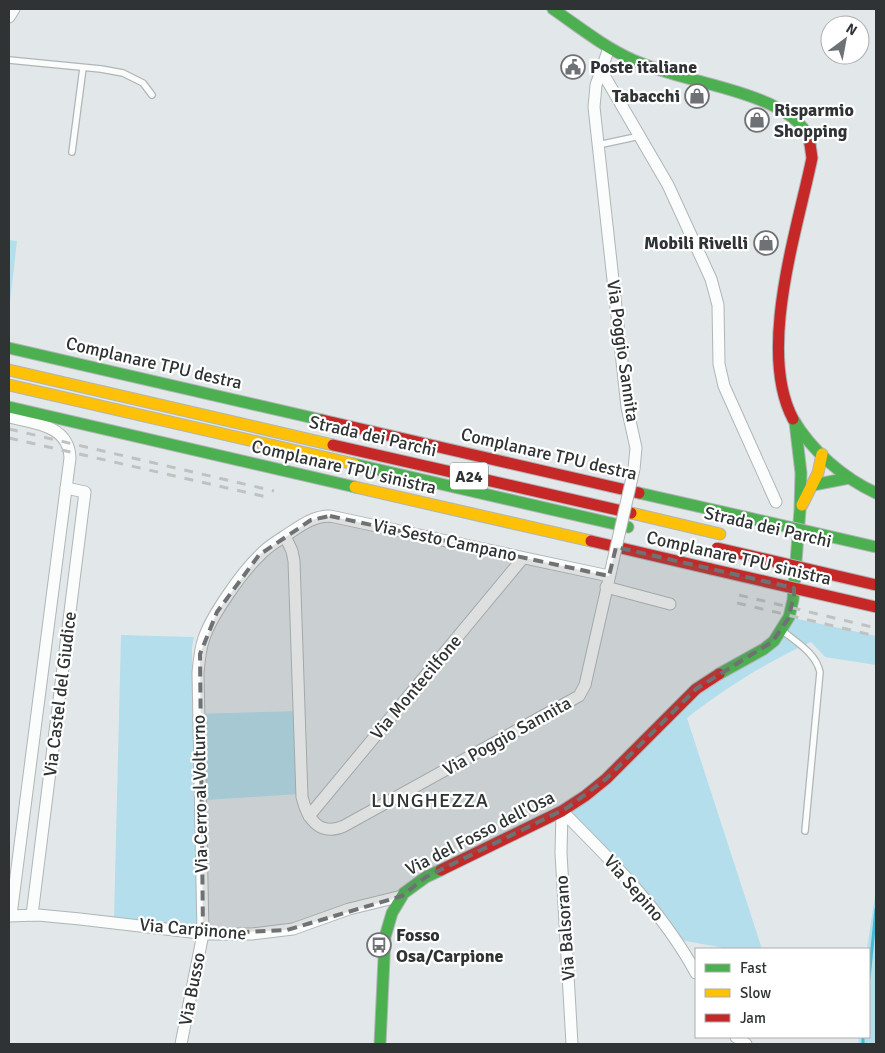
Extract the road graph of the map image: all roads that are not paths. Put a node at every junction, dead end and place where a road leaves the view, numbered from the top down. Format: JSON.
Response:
{"nodes":[{"id":1,"x":14,"y":9,"type":"edge"},
{"id":2,"x":555,"y":9,"type":"edge"},
{"id":3,"x":9,"y":17,"type":"edge"},
{"id":4,"x":609,"y":48,"type":"junction"},
{"id":5,"x":9,"y":60,"type":"edge"},
{"id":6,"x":83,"y":68,"type":"junction"},
{"id":7,"x":601,"y":70,"type":"junction"},
{"id":8,"x":152,"y":95,"type":"dead end"},
{"id":9,"x":640,"y":136,"type":"junction"},
{"id":10,"x":598,"y":145,"type":"junction"},
{"id":11,"x":72,"y":152,"type":"dead end"},
{"id":12,"x":9,"y":348,"type":"edge"},
{"id":13,"x":9,"y":370,"type":"edge"},
{"id":14,"x":9,"y":385,"type":"edge"},
{"id":15,"x":9,"y":407,"type":"edge"},
{"id":16,"x":9,"y":417,"type":"edge"},
{"id":17,"x":795,"y":422,"type":"junction"},
{"id":18,"x":822,"y":454,"type":"junction"},
{"id":19,"x":801,"y":473,"type":"junction"},
{"id":20,"x":849,"y":478,"type":"junction"},
{"id":21,"x":813,"y":485,"type":"junction"},
{"id":22,"x":66,"y":488,"type":"junction"},
{"id":23,"x":876,"y":493,"type":"edge"},
{"id":24,"x":776,"y":502,"type":"dead end"},
{"id":25,"x":800,"y":510,"type":"junction"},
{"id":26,"x":639,"y":530,"type":"dead end"},
{"id":27,"x":724,"y":535,"type":"dead end"},
{"id":28,"x":285,"y":536,"type":"junction"},
{"id":29,"x":712,"y":546,"type":"dead end"},
{"id":30,"x":876,"y":547,"type":"edge"},
{"id":31,"x":784,"y":549,"type":"dead end"},
{"id":32,"x":812,"y":556,"type":"dead end"},
{"id":33,"x":523,"y":558,"type":"junction"},
{"id":34,"x":608,"y":582,"type":"junction"},
{"id":35,"x":876,"y":584,"type":"edge"},
{"id":36,"x":670,"y":604,"type":"dead end"},
{"id":37,"x":876,"y":607,"type":"edge"},
{"id":38,"x":782,"y":630,"type":"junction"},
{"id":39,"x":562,"y":811,"type":"junction"},
{"id":40,"x":309,"y":816,"type":"junction"},
{"id":41,"x":805,"y":831,"type":"dead end"},
{"id":42,"x":402,"y":896,"type":"junction"},
{"id":43,"x":32,"y":915,"type":"junction"},
{"id":44,"x":10,"y":916,"type":"edge"},
{"id":45,"x":203,"y":934,"type":"junction"},
{"id":46,"x":695,"y":971,"type":"edge"},
{"id":47,"x":181,"y":1044,"type":"edge"},
{"id":48,"x":380,"y":1044,"type":"edge"},
{"id":49,"x":572,"y":1044,"type":"edge"}],
"edges":[{"from":1,"to":3,"type":"street"},
{"from":2,"to":4,"type":"main road"},
{"from":4,"to":7,"type":"street","name":"Via Poggio Sannita"},
{"from":4,"to":17,"type":"main road"},
{"from":5,"to":6,"type":"lane"},
{"from":6,"to":8,"type":"lane"},
{"from":6,"to":11,"type":"lane"},
{"from":7,"to":9,"type":"street"},
{"from":7,"to":10,"type":"street","name":"Via Poggio Sannita"},
{"from":9,"to":10,"type":"lane"},
{"from":9,"to":24,"type":"street"},
{"from":10,"to":34,"type":"street","name":"Via Poggio Sannita","bridge":true},
{"from":12,"to":30,"type":"main road","name":"Complanare TPU destra","bridge":true},
{"from":13,"to":27,"type":"main road","name":"Strada dei Parchi","number":"A24"},
{"from":14,"to":26,"type":"main road","name":"Strada dei Parchi","number":"A24"},
{"from":15,"to":37,"type":"main road","name":"Complanare TPU sinistra","bridge":true},
{"from":16,"to":22,"type":"street","name":"Via Castel del Giudice"},
{"from":17,"to":18,"type":"main road"},
{"from":17,"to":19,"type":"main road","name":"Via del Fosso dell'Osa"},
{"from":18,"to":19,"type":"main road"},
{"from":18,"to":20,"type":"main road"},
{"from":18,"to":21,"type":"main road"},
{"from":19,"to":25,"type":"main road","name":"Via del Fosso dell'Osa"},
{"from":20,"to":21,"type":"main road"},
{"from":20,"to":23,"type":"main road"},
{"from":21,"to":25,"type":"main road"},
{"from":22,"to":43,"type":"street","name":"Via Castel del Giudice"},
{"from":22,"to":44,"type":"street","name":"Via Castel del Giudice"},
{"from":25,"to":38,"type":"main road","name":"Via del Fosso dell'Osa"},
{"from":28,"to":33,"type":"street","name":"Via Sesto Campano"},
{"from":28,"to":40,"type":"street"},
{"from":28,"to":45,"type":"street","name":"Via Cerro al Volturno"},
{"from":29,"to":35,"type":"main road","name":"Strada dei Parchi","bridge":true},
{"from":31,"to":32,"type":"main road","name":"Strada dei Parchi"},
{"from":33,"to":34,"type":"street","name":"Via Sesto Campano"},
{"from":33,"to":40,"type":"street","name":"Via Montecilfone"},
{"from":34,"to":36,"type":"street","name":"Via Sesto Campano"},
{"from":34,"to":40,"type":"street","name":"Via Poggio Sannita"},
{"from":38,"to":39,"type":"main road","name":"Via del Fosso dell'Osa"},
{"from":38,"to":41,"type":"lane"},
{"from":39,"to":42,"type":"main road","name":"Via del Fosso dell'Osa"},
{"from":39,"to":46,"type":"street","name":"Via Sepino"},
{"from":39,"to":49,"type":"street","name":"Via Balsorano"},
{"from":42,"to":45,"type":"street","name":"Via Carpinone"},
{"from":42,"to":48,"type":"main road","name":"Via del Fosso dell'Osa"},
{"from":43,"to":44,"type":"street","name":"Via Carpinone"},
{"from":43,"to":45,"type":"street","name":"Via Carpinone"},
{"from":45,"to":47,"type":"street","name":"Via Busso"}]}
